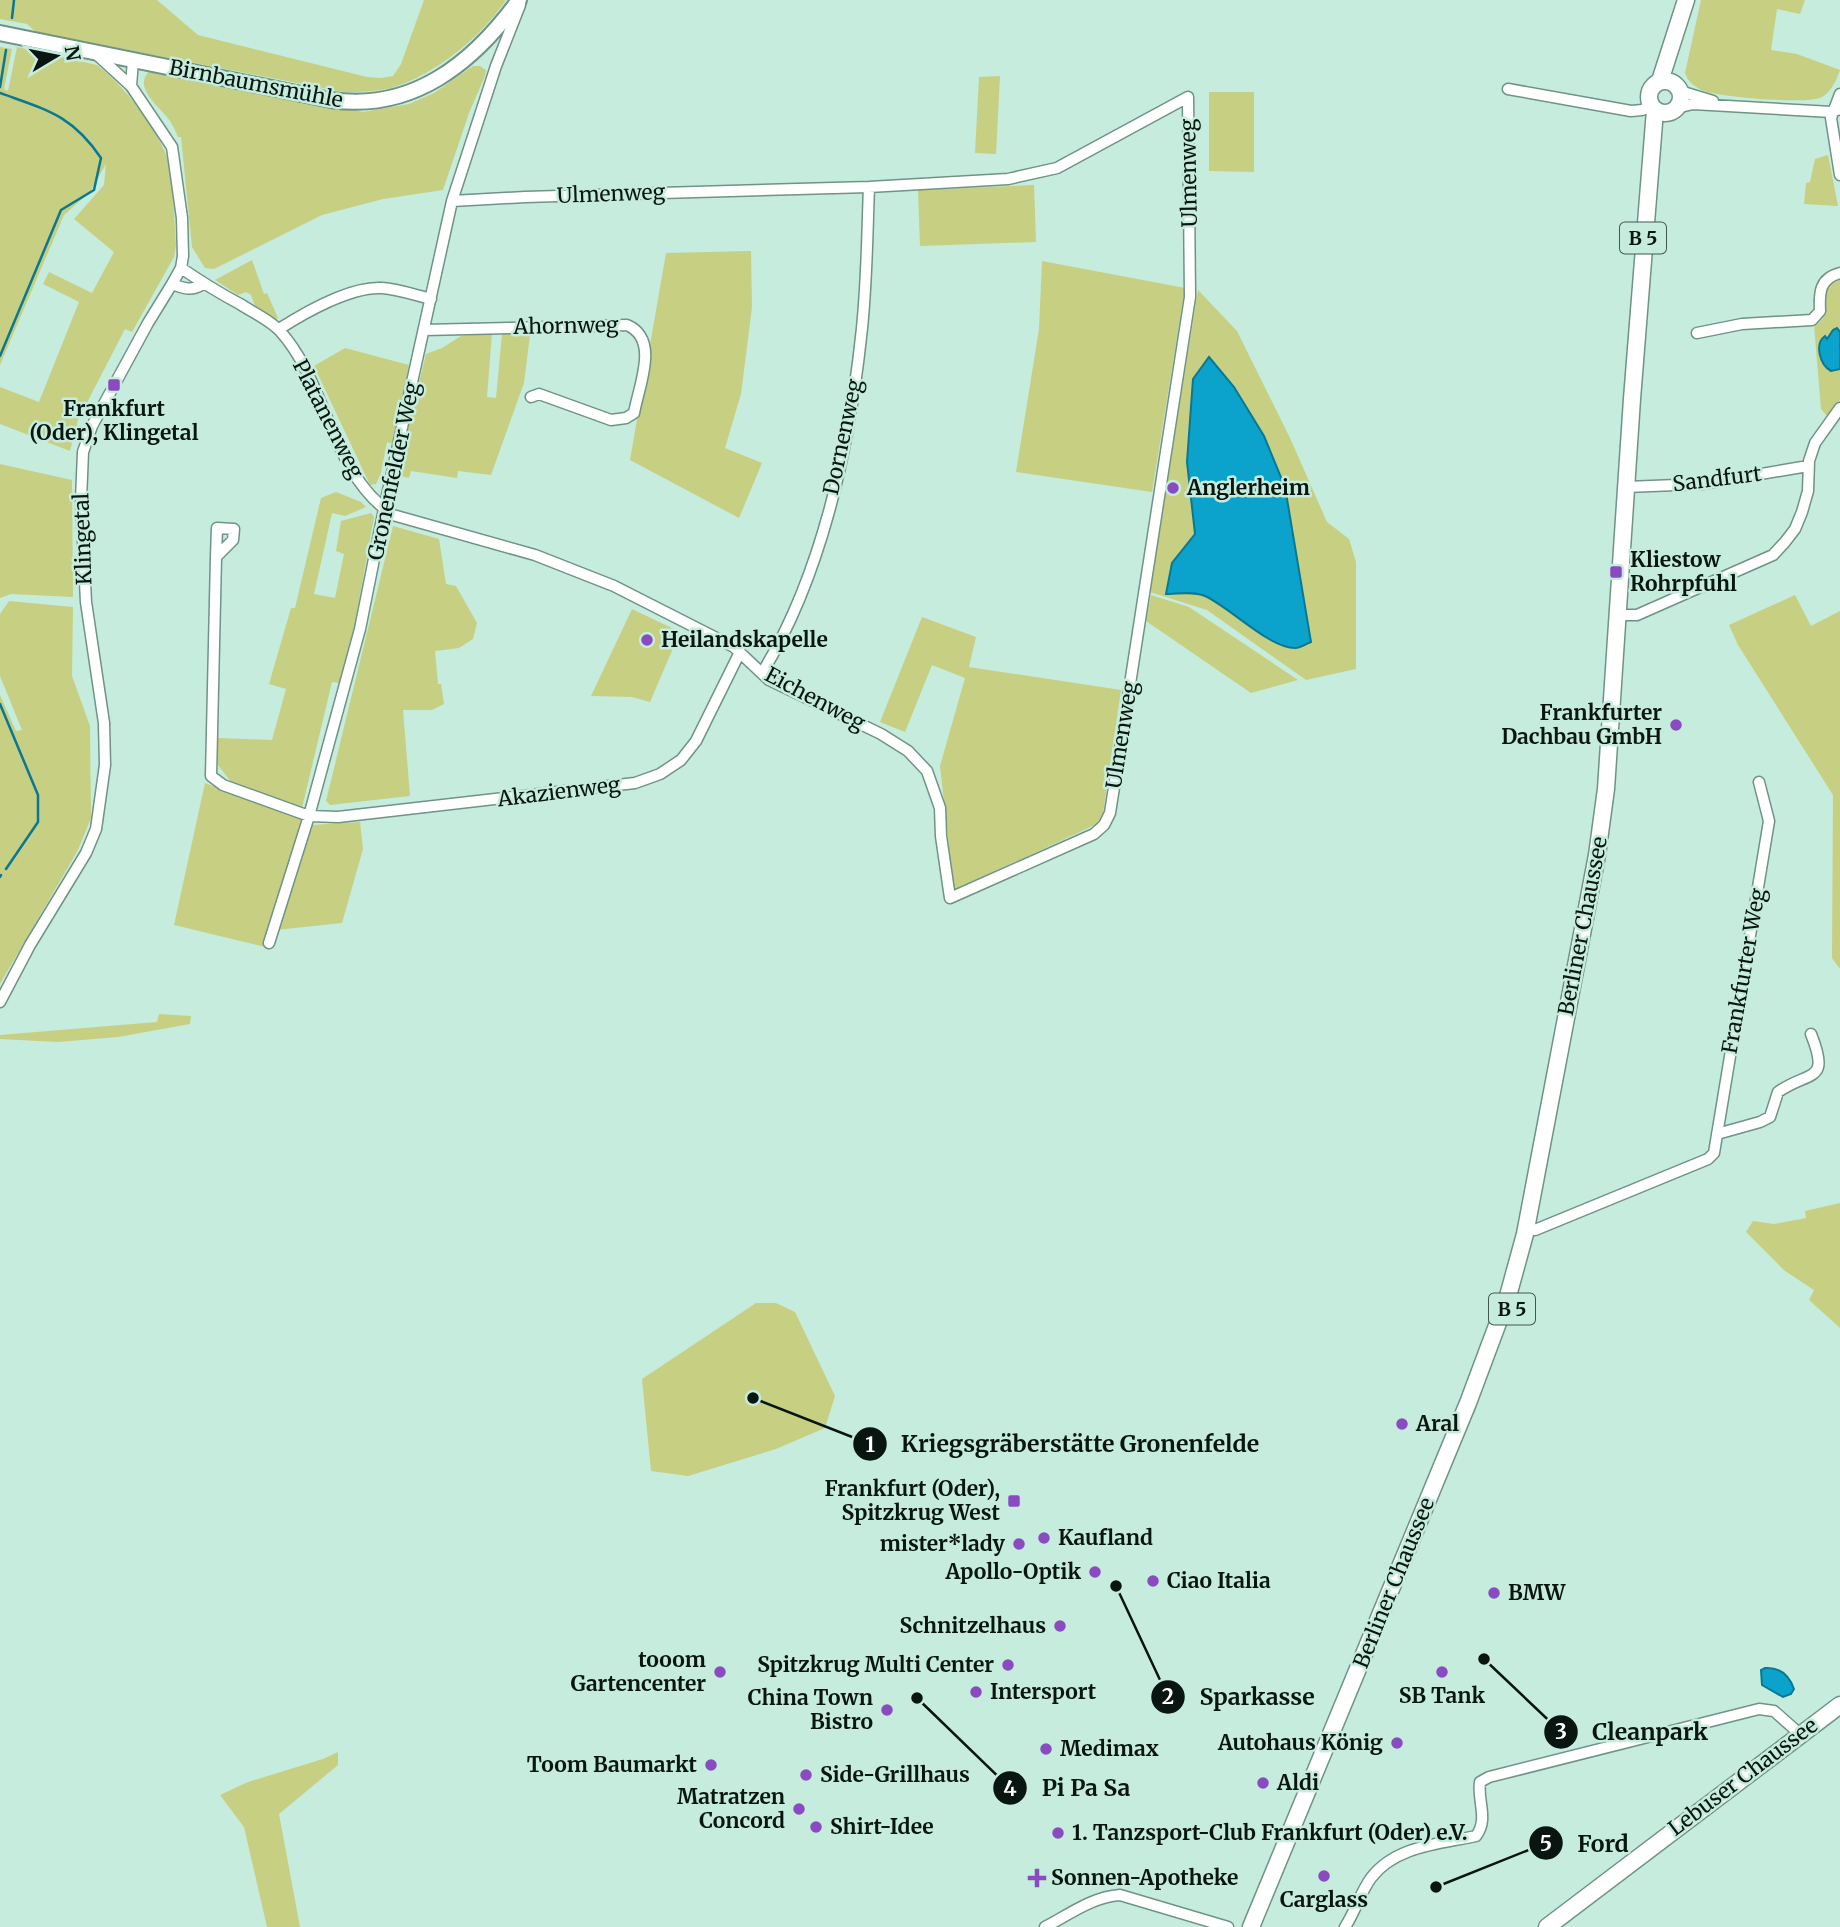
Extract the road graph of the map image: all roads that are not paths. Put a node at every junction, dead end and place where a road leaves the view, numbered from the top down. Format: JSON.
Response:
{"nodes":[{"id":1,"x":520,"y":0,"type":"edge"},
{"id":2,"x":1686,"y":0,"type":"edge"},
{"id":3,"x":0,"y":33,"type":"edge"},
{"id":4,"x":94,"y":52,"type":"junction"},
{"id":5,"x":133,"y":60,"type":"junction"},
{"id":6,"x":1671,"y":85,"type":"junction"},
{"id":7,"x":131,"y":86,"type":"junction"},
{"id":8,"x":1508,"y":89,"type":"dead end"},
{"id":9,"x":1840,"y":94,"type":"edge"},
{"id":10,"x":1724,"y":105,"type":"junction"},
{"id":11,"x":1663,"y":109,"type":"junction"},
{"id":12,"x":1836,"y":111,"type":"edge"},
{"id":13,"x":1840,"y":175,"type":"edge"},
{"id":14,"x":869,"y":187,"type":"junction"},
{"id":15,"x":452,"y":201,"type":"junction"},
{"id":16,"x":181,"y":268,"type":"junction"},
{"id":17,"x":1840,"y":273,"type":"edge"},
{"id":18,"x":172,"y":284,"type":"junction"},
{"id":19,"x":203,"y":284,"type":"junction"},
{"id":20,"x":431,"y":299,"type":"junction"},
{"id":21,"x":279,"y":329,"type":"junction"},
{"id":22,"x":424,"y":330,"type":"junction"},
{"id":23,"x":1697,"y":334,"type":"dead end"},
{"id":24,"x":531,"y":397,"type":"dead end"},
{"id":25,"x":1840,"y":408,"type":"edge"},
{"id":26,"x":1808,"y":466,"type":"junction"},
{"id":27,"x":1626,"y":487,"type":"junction"},
{"id":28,"x":384,"y":509,"type":"junction"},
{"id":29,"x":216,"y":557,"type":"dead end"},
{"id":30,"x":1618,"y":615,"type":"junction"},
{"id":31,"x":740,"y":652,"type":"junction"},
{"id":32,"x":762,"y":673,"type":"junction"},
{"id":33,"x":1759,"y":782,"type":"dead end"},
{"id":34,"x":309,"y":816,"type":"junction"},
{"id":35,"x":950,"y":898,"type":"joint"},
{"id":36,"x":269,"y":943,"type":"dead end"},
{"id":37,"x":0,"y":1002,"type":"edge"},
{"id":38,"x":1811,"y":1034,"type":"dead end"},
{"id":39,"x":1717,"y":1134,"type":"junction"},
{"id":40,"x":1529,"y":1231,"type":"junction"},
{"id":41,"x":1840,"y":1705,"type":"edge"},
{"id":42,"x":1800,"y":1734,"type":"junction"},
{"id":43,"x":1045,"y":1927,"type":"edge"},
{"id":44,"x":1228,"y":1927,"type":"edge"},
{"id":45,"x":1251,"y":1927,"type":"edge"},
{"id":46,"x":1261,"y":1927,"type":"edge"},
{"id":47,"x":1345,"y":1927,"type":"edge"},
{"id":48,"x":1547,"y":1927,"type":"edge"}],
"edges":[{"from":1,"to":5,"type":"main road","name":"Birnbaumsmühle"},
{"from":1,"to":15,"type":"street","name":"Gronenfelder Weg"},
{"from":2,"to":6,"type":"main road"},
{"from":3,"to":4,"type":"main road","name":"Birnbaumsmühle"},
{"from":4,"to":5,"type":"main road","name":"Birnbaumsmühle"},
{"from":4,"to":7,"type":"street","name":"Klingetal"},
{"from":5,"to":7,"type":"street"},
{"from":6,"to":10,"type":"street"},
{"from":6,"to":11,"type":"main road"},
{"from":6,"to":11,"type":"main road"},
{"from":7,"to":16,"type":"street","name":"Klingetal"},
{"from":8,"to":11,"type":"street"},
{"from":9,"to":12,"type":"street"},
{"from":10,"to":11,"type":"street"},
{"from":10,"to":12,"type":"street"},
{"from":11,"to":27,"type":"main road","name":"Berliner Chaussee","number":"B 5"},
{"from":12,"to":13,"type":"street"},
{"from":14,"to":15,"type":"street","name":"Ulmenweg"},
{"from":14,"to":32,"type":"street","name":"Dornenweg"},
{"from":14,"to":35,"type":"street","name":"Ulmenweg"},
{"from":15,"to":20,"type":"street","name":"Gronenfelder Weg"},
{"from":16,"to":18,"type":"street","name":"Klingetal"},
{"from":16,"to":19,"type":"street","name":"Platanenweg"},
{"from":17,"to":23,"type":"street"},
{"from":18,"to":19,"type":"street"},
{"from":18,"to":37,"type":"street","name":"Klingetal"},
{"from":19,"to":21,"type":"street","name":"Platanenweg"},
{"from":20,"to":21,"type":"street"},
{"from":20,"to":22,"type":"street","name":"Gronenfelder Weg"},
{"from":21,"to":28,"type":"street","name":"Platanenweg"},
{"from":22,"to":24,"type":"street","name":"Ahornweg"},
{"from":22,"to":28,"type":"street","name":"Gronenfelder Weg"},
{"from":25,"to":26,"type":"street"},
{"from":26,"to":27,"type":"street","name":"Sandfurt"},
{"from":26,"to":30,"type":"street"},
{"from":27,"to":30,"type":"main road","name":"Berliner Chaussee","number":"B 5"},
{"from":28,"to":31,"type":"street","name":"Eichenweg"},
{"from":28,"to":34,"type":"street","name":"Gronenfelder Weg"},
{"from":29,"to":34,"type":"street"},
{"from":30,"to":40,"type":"main road","name":"Berliner Chaussee","number":"B 5"},
{"from":31,"to":32,"type":"street","name":"Eichenweg"},
{"from":31,"to":34,"type":"street","name":"Akazienweg"},
{"from":32,"to":35,"type":"street","name":"Eichenweg"},
{"from":33,"to":39,"type":"street","name":"Frankfurter Weg"},
{"from":34,"to":36,"type":"street","name":"Gronenfelder Weg"},
{"from":38,"to":39,"type":"street"},
{"from":39,"to":40,"type":"street","name":"Frankfurter Weg"},
{"from":40,"to":45,"type":"main road","name":"Berliner Chaussee","number":"B 5"},
{"from":40,"to":46,"type":"main road","name":"Berliner Chaussee","number":"B 5"},
{"from":41,"to":42,"type":"main road","name":"Lebuser Chaussee"},
{"from":42,"to":47,"type":"street"},
{"from":42,"to":48,"type":"main road","name":"Lebuser Chaussee"},
{"from":43,"to":44,"type":"street"}]}
